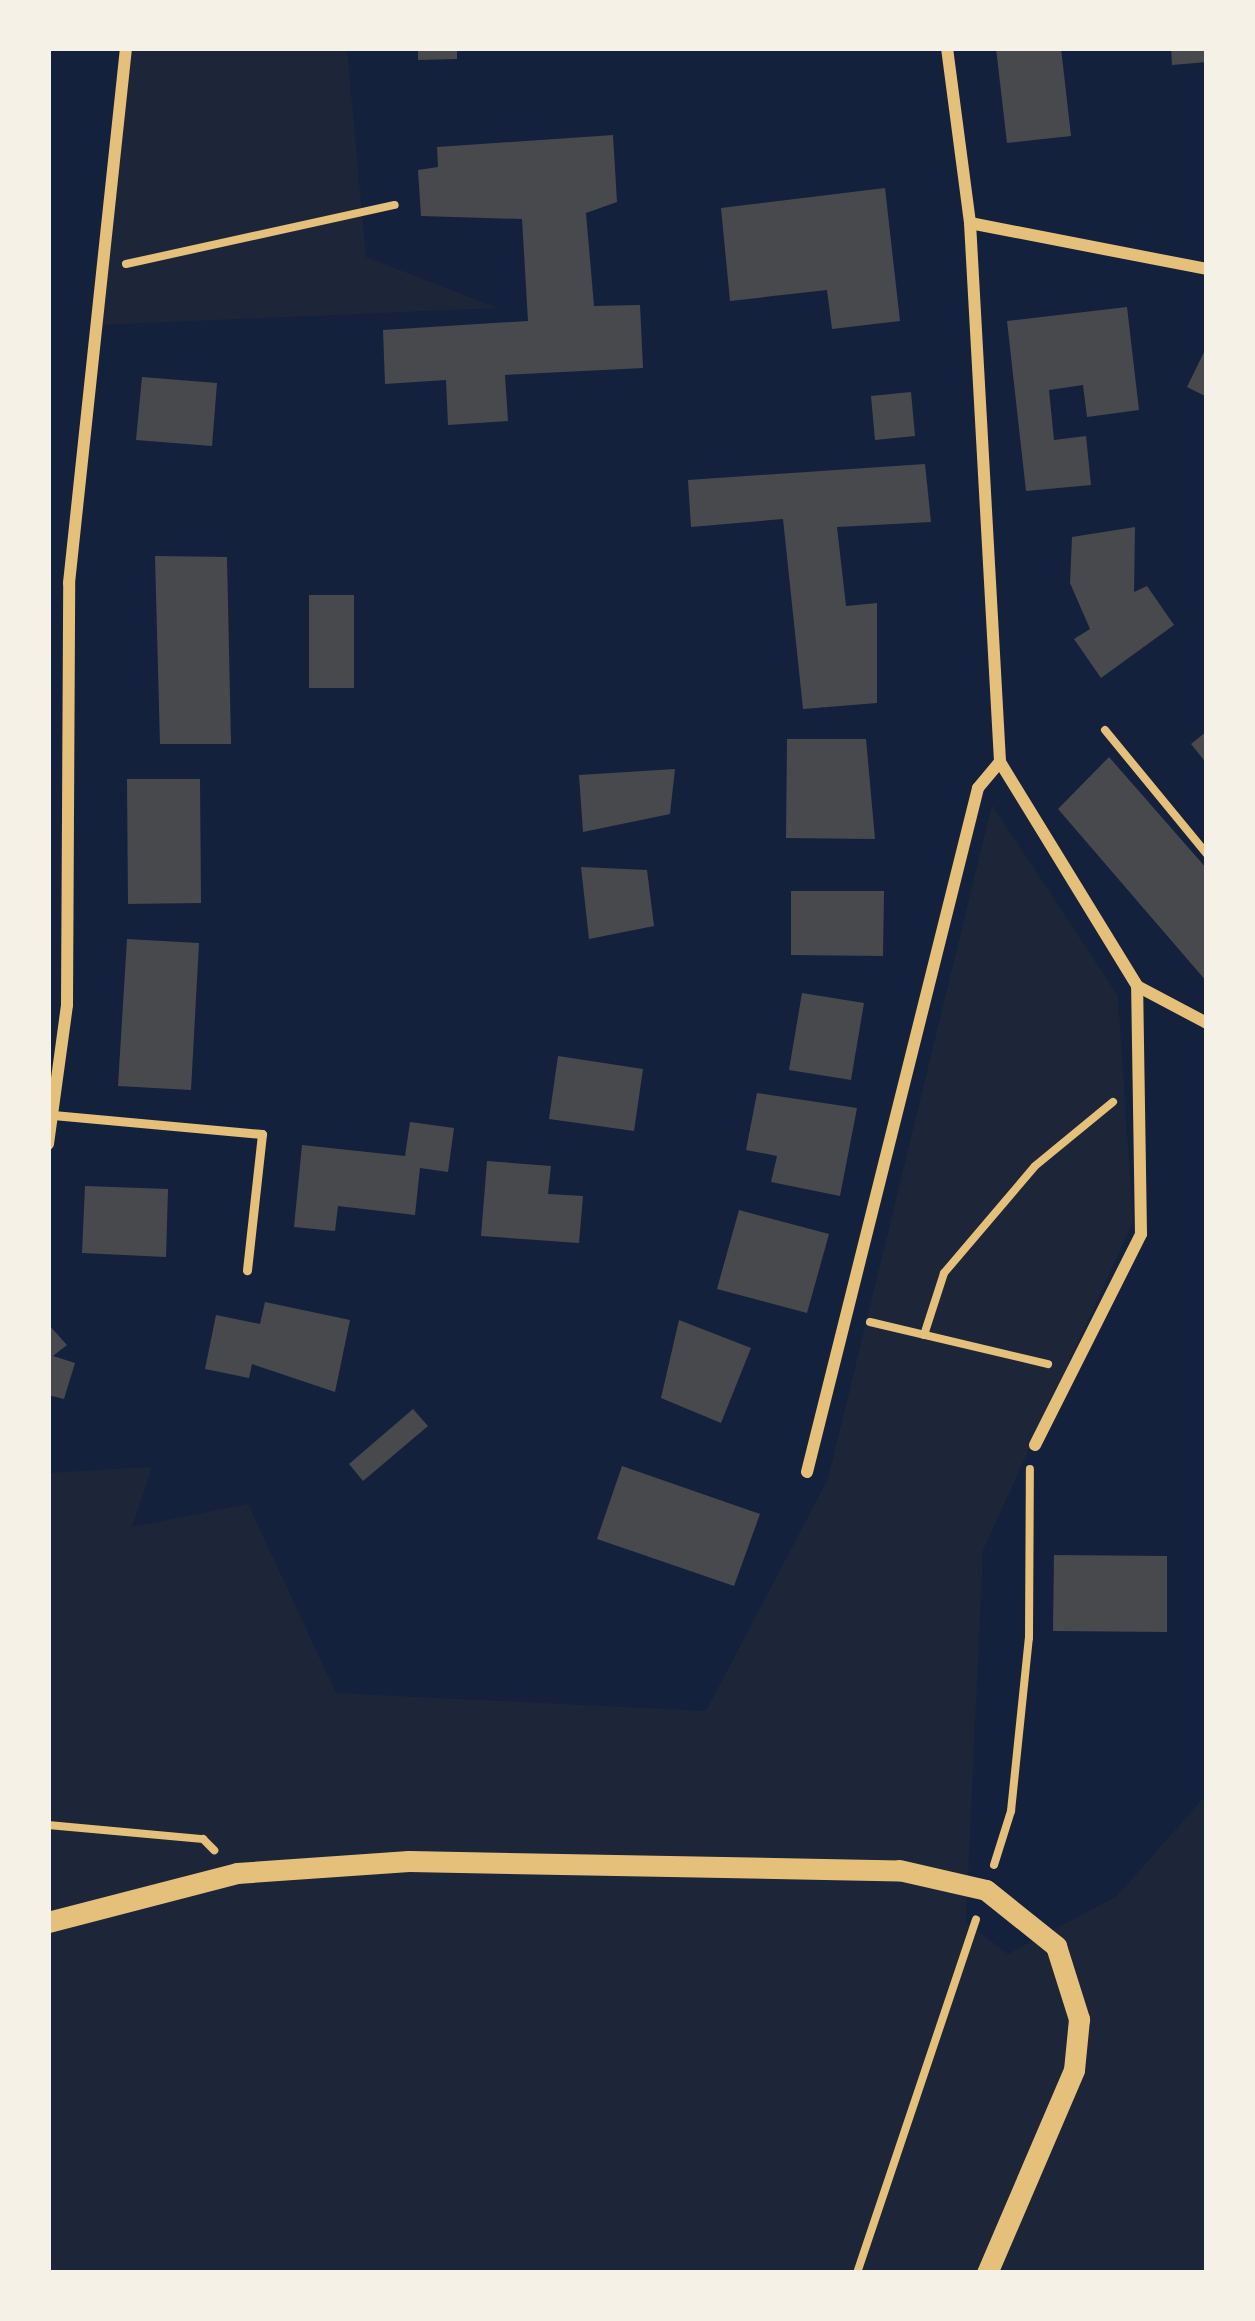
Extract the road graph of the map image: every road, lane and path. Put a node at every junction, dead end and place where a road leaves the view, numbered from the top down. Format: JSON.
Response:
{"nodes":[{"id":1,"x":126,"y":48,"type":"edge"},
{"id":2,"x":947,"y":48,"type":"edge"},
{"id":3,"x":395,"y":205,"type":"dead end"},
{"id":4,"x":970,"y":224,"type":"junction"},
{"id":5,"x":1207,"y":269,"type":"edge"},
{"id":6,"x":96,"y":271,"type":"junction"},
{"id":7,"x":1105,"y":730,"type":"dead end"},
{"id":8,"x":1000,"y":762,"type":"junction"},
{"id":9,"x":1207,"y":854,"type":"edge"},
{"id":10,"x":1137,"y":986,"type":"junction"},
{"id":11,"x":1207,"y":1023,"type":"edge"},
{"id":12,"x":1137,"y":1082,"type":"junction"},
{"id":13,"x":53,"y":1115,"type":"junction"},
{"id":14,"x":48,"y":1144,"type":"edge"},
{"id":15,"x":247,"y":1270,"type":"dead end"},
{"id":16,"x":847,"y":1317,"type":"junction"},
{"id":17,"x":924,"y":1335,"type":"junction"},
{"id":18,"x":1072,"y":1370,"type":"junction"},
{"id":19,"x":1035,"y":1445,"type":"joint"},
{"id":20,"x":807,"y":1472,"type":"dead end"},
{"id":21,"x":48,"y":1825,"type":"edge"},
{"id":22,"x":237,"y":1873,"type":"junction"},
{"id":23,"x":986,"y":1890,"type":"junction"},
{"id":24,"x":48,"y":1922,"type":"edge"},
{"id":25,"x":857,"y":2273,"type":"edge"},
{"id":26,"x":987,"y":2273,"type":"edge"}],
"edges":[{"from":1,"to":6,"type":"street"},
{"from":2,"to":4,"type":"street"},
{"from":3,"to":6,"type":"path"},
{"from":4,"to":5,"type":"street"},
{"from":4,"to":8,"type":"street"},
{"from":6,"to":13,"type":"street"},
{"from":7,"to":9,"type":"path"},
{"from":8,"to":10,"type":"street"},
{"from":8,"to":16,"type":"street"},
{"from":10,"to":11,"type":"street"},
{"from":10,"to":12,"type":"street"},
{"from":12,"to":17,"type":"path"},
{"from":12,"to":18,"type":"street"},
{"from":13,"to":14,"type":"street"},
{"from":13,"to":15,"type":"lane"},
{"from":16,"to":17,"type":"path"},
{"from":16,"to":20,"type":"street"},
{"from":17,"to":18,"type":"path"},
{"from":18,"to":19,"type":"street"},
{"from":19,"to":23,"type":"path"},
{"from":21,"to":22,"type":"path"},
{"from":22,"to":23,"type":"street"},
{"from":22,"to":24,"type":"street"},
{"from":23,"to":25,"type":"path"},
{"from":23,"to":26,"type":"street"}]}
